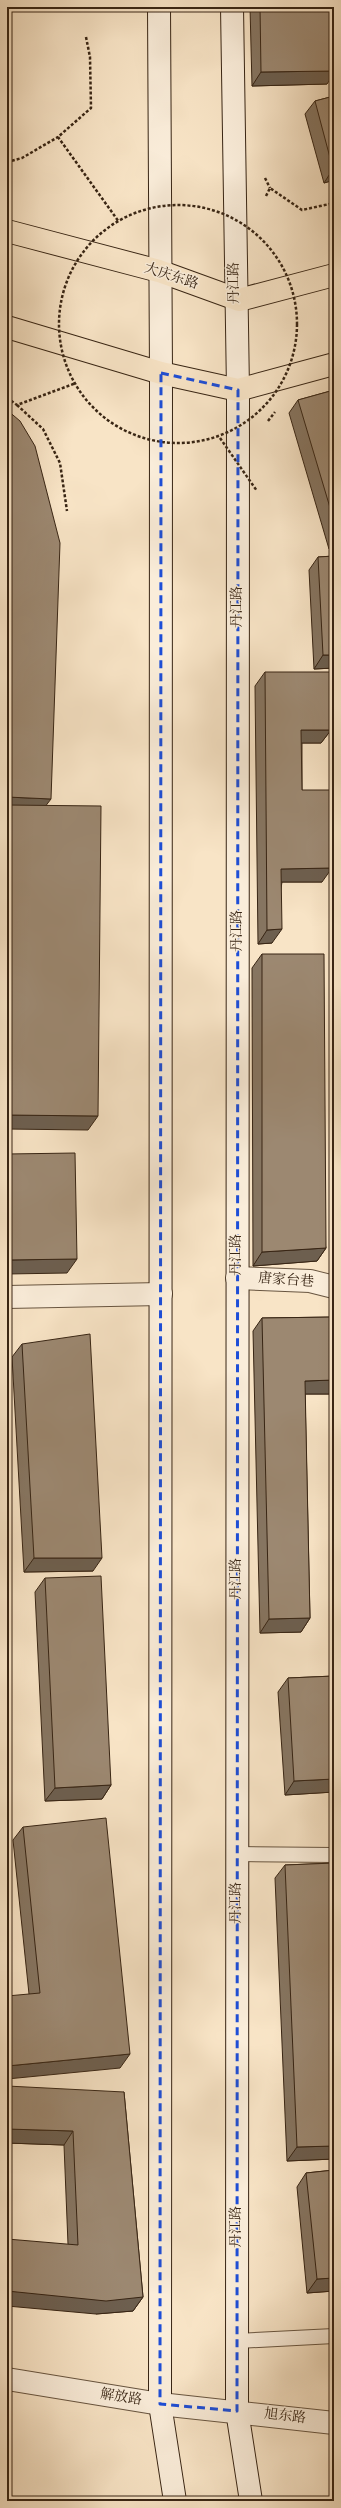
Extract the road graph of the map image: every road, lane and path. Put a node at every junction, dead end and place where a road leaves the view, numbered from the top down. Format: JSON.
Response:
{"nodes":[{"id":1,"x":159,"y":7,"type":"edge"},
{"id":2,"x":232,"y":7,"type":"edge"},
{"id":3,"x":86,"y":37,"type":"dead end"},
{"id":4,"x":58,"y":137,"type":"junction"},
{"id":5,"x":7,"y":162,"type":"edge"},
{"id":6,"x":262,"y":201,"type":"dead end"},
{"id":7,"x":334,"y":203,"type":"edge"},
{"id":8,"x":250,"y":220,"type":"dead end"},
{"id":9,"x":119,"y":222,"type":"junction"},
{"id":10,"x":246,"y":227,"type":"junction"},
{"id":11,"x":7,"y":231,"type":"edge"},
{"id":12,"x":159,"y":272,"type":"junction"},
{"id":13,"x":334,"y":275,"type":"edge"},
{"id":14,"x":236,"y":299,"type":"junction"},
{"id":15,"x":7,"y":327,"type":"edge"},
{"id":16,"x":334,"y":364,"type":"edge"},
{"id":17,"x":161,"y":373,"type":"junction"},
{"id":18,"x":76,"y":383,"type":"junction"},
{"id":19,"x":238,"y":390,"type":"junction"},
{"id":20,"x":7,"y":398,"type":"edge"},
{"id":21,"x":18,"y":405,"type":"junction"},
{"id":22,"x":276,"y":410,"type":"dead end"},
{"id":23,"x":264,"y":428,"type":"dead end"},
{"id":24,"x":220,"y":438,"type":"dead end"},
{"id":25,"x":254,"y":478,"type":"dead end"},
{"id":26,"x":253,"y":486,"type":"junction"},
{"id":27,"x":257,"y":491,"type":"dead end"},
{"id":28,"x":67,"y":511,"type":"dead end"},
{"id":29,"x":238,"y":1278,"type":"junction"},
{"id":30,"x":334,"y":1287,"type":"edge"},
{"id":31,"x":161,"y":1294,"type":"junction"},
{"id":32,"x":7,"y":1298,"type":"edge"},
{"id":33,"x":237,"y":1854,"type":"junction"},
{"id":34,"x":334,"y":1855,"type":"edge"},
{"id":35,"x":334,"y":2336,"type":"edge"},
{"id":36,"x":237,"y":2341,"type":"junction"},
{"id":37,"x":7,"y":2379,"type":"edge"},
{"id":38,"x":160,"y":2404,"type":"junction"},
{"id":39,"x":237,"y":2411,"type":"junction"},
{"id":40,"x":334,"y":2423,"type":"edge"},
{"id":41,"x":175,"y":2501,"type":"edge"},
{"id":42,"x":251,"y":2501,"type":"edge"}],
"edges":[{"from":1,"to":12,"type":"main road"},
{"from":2,"to":14,"type":"main road","name":"丹江路"},
{"from":3,"to":4,"type":"path"},
{"from":4,"to":5,"type":"path"},
{"from":4,"to":9,"type":"path"},
{"from":6,"to":7,"type":"path"},
{"from":8,"to":10,"type":"path"},
{"from":9,"to":10,"type":"path","bridge":true},
{"from":9,"to":18,"type":"path","bridge":true},
{"from":10,"to":18,"type":"path","bridge":true},
{"from":11,"to":12,"type":"main road","name":"大庆东路"},
{"from":12,"to":14,"type":"main road","name":"大庆东路"},
{"from":12,"to":17,"type":"main road"},
{"from":13,"to":14,"type":"main road","name":"大庆东路"},
{"from":14,"to":19,"type":"main road","name":"丹江路"},
{"from":15,"to":17,"type":"main road"},
{"from":16,"to":19,"type":"main road"},
{"from":17,"to":19,"type":"main road"},
{"from":17,"to":31,"type":"main road"},
{"from":18,"to":21,"type":"path"},
{"from":19,"to":29,"type":"main road","name":"丹江路"},
{"from":20,"to":21,"type":"path"},
{"from":21,"to":28,"type":"path"},
{"from":22,"to":23,"type":"path"},
{"from":24,"to":26,"type":"path","bridge":true},
{"from":25,"to":26,"type":"path"},
{"from":26,"to":27,"type":"path","bridge":true},
{"from":29,"to":30,"type":"main road","name":"唐家台巷"},
{"from":29,"to":33,"type":"main road","name":"丹江路"},
{"from":31,"to":32,"type":"main road"},
{"from":31,"to":38,"type":"main road"},
{"from":33,"to":34,"type":"lane"},
{"from":33,"to":36,"type":"main road","name":"丹江路"},
{"from":35,"to":36,"type":"lane"},
{"from":36,"to":39,"type":"main road","name":"丹江路"},
{"from":37,"to":38,"type":"main road","name":"解放路"},
{"from":38,"to":39,"type":"main road","name":"解放路"},
{"from":38,"to":41,"type":"main road"},
{"from":39,"to":40,"type":"main road","name":"旭东路"},
{"from":39,"to":42,"type":"main road","name":"丹江路"}]}
